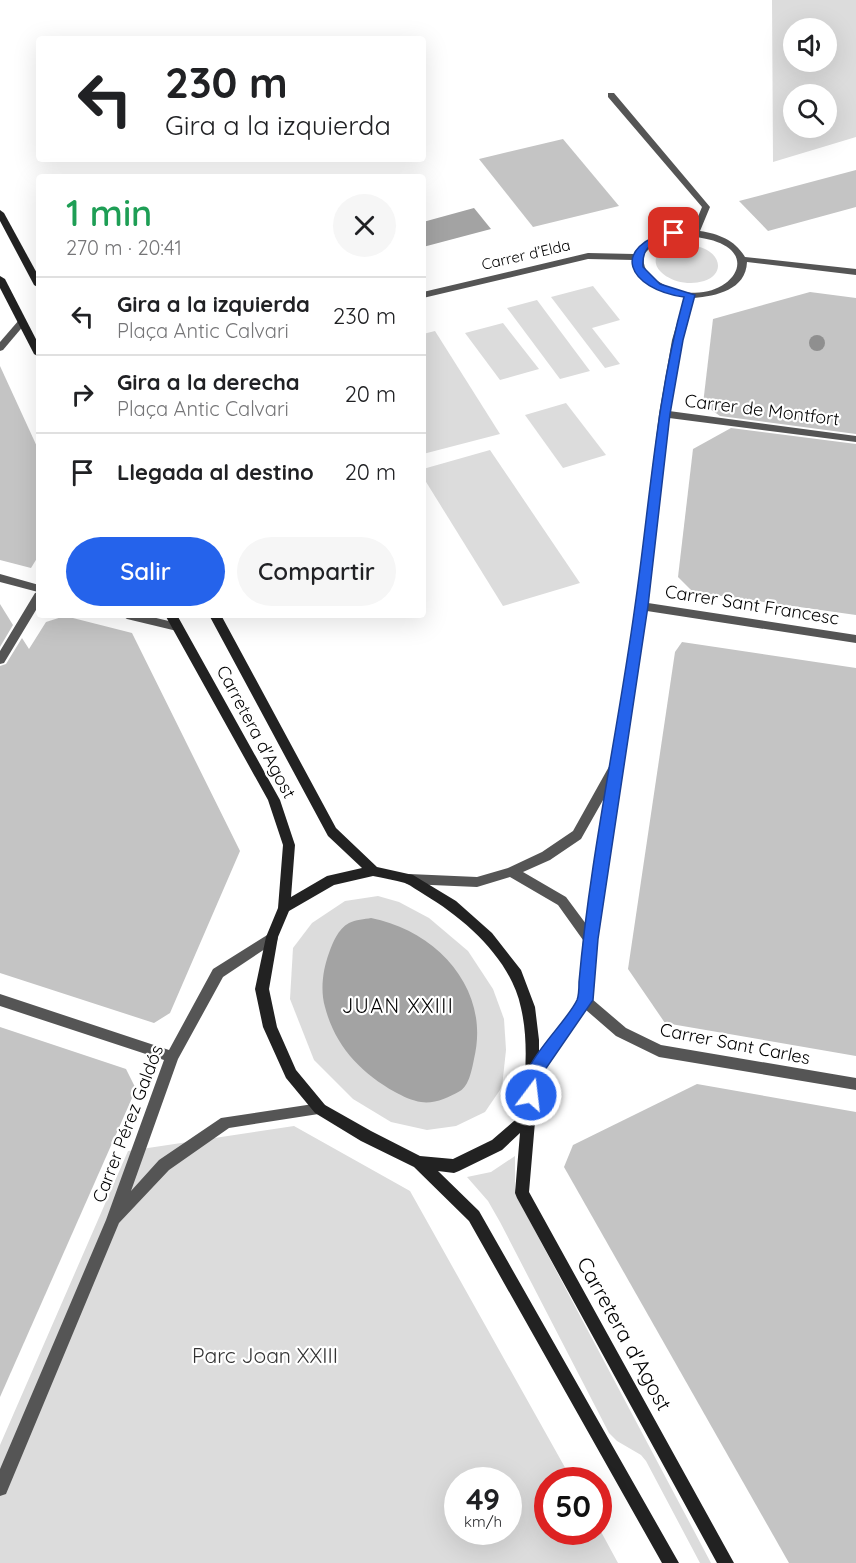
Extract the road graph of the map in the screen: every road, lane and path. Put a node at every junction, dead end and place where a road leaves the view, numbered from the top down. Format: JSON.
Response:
{"nodes":[{"id":1,"x":611,"y":95,"type":"dead end"},
{"id":2,"x":0,"y":213,"type":"edge"},
{"id":3,"x":695,"y":233,"type":"junction"},
{"id":4,"x":637,"y":257,"type":"junction"},
{"id":5,"x":741,"y":259,"type":"junction"},
{"id":6,"x":856,"y":272,"type":"edge"},
{"id":7,"x":0,"y":279,"type":"edge"},
{"id":8,"x":36,"y":279,"type":"edge"},
{"id":9,"x":426,"y":294,"type":"edge"},
{"id":10,"x":690,"y":295,"type":"junction"},
{"id":11,"x":22,"y":322,"type":"junction"},
{"id":12,"x":0,"y":348,"type":"edge"},
{"id":13,"x":36,"y":348,"type":"edge"},
{"id":14,"x":664,"y":414,"type":"junction"},
{"id":15,"x":856,"y":439,"type":"edge"},
{"id":16,"x":0,"y":578,"type":"edge"},
{"id":17,"x":36,"y":588,"type":"edge"},
{"id":18,"x":36,"y":601,"type":"edge"},
{"id":19,"x":642,"y":606,"type":"junction"},
{"id":20,"x":140,"y":618,"type":"edge"},
{"id":21,"x":172,"y":618,"type":"edge"},
{"id":22,"x":216,"y":618,"type":"edge"},
{"id":23,"x":177,"y":627,"type":"junction"},
{"id":24,"x":856,"y":639,"type":"edge"},
{"id":25,"x":0,"y":660,"type":"edge"},
{"id":26,"x":618,"y":760,"type":"junction"},
{"id":27,"x":373,"y":871,"type":"junction"},
{"id":28,"x":511,"y":872,"type":"junction"},
{"id":29,"x":409,"y":879,"type":"junction"},
{"id":30,"x":284,"y":908,"type":"junction"},
{"id":31,"x":273,"y":937,"type":"junction"},
{"id":32,"x":590,"y":939,"type":"junction"},
{"id":33,"x":0,"y":1000,"type":"edge"},
{"id":34,"x":585,"y":1000,"type":"junction"},
{"id":35,"x":172,"y":1057,"type":"junction"},
{"id":36,"x":532,"y":1075,"type":"junction"},
{"id":37,"x":856,"y":1084,"type":"edge"},
{"id":38,"x":320,"y":1109,"type":"junction"},
{"id":39,"x":529,"y":1116,"type":"junction"},
{"id":40,"x":419,"y":1162,"type":"junction"},
{"id":41,"x":113,"y":1220,"type":"junction"},
{"id":42,"x":0,"y":1488,"type":"edge"},
{"id":43,"x":671,"y":1563,"type":"edge"},
{"id":44,"x":726,"y":1563,"type":"edge"}],
"edges":[{"from":1,"to":3,"type":"street"},
{"from":2,"to":8,"type":"main road"},
{"from":3,"to":4,"type":"street"},
{"from":3,"to":5,"type":"street"},
{"from":4,"to":9,"type":"street","name":"Carrer d’Elda"},
{"from":4,"to":10,"type":"street"},
{"from":5,"to":6,"type":"street"},
{"from":5,"to":10,"type":"street"},
{"from":7,"to":11,"type":"main road"},
{"from":10,"to":14,"type":"street"},
{"from":11,"to":12,"type":"street"},
{"from":11,"to":13,"type":"main road"},
{"from":14,"to":15,"type":"street","name":"Carrer de Montfort"},
{"from":14,"to":19,"type":"street"},
{"from":16,"to":17,"type":"street"},
{"from":18,"to":25,"type":"street"},
{"from":19,"to":24,"type":"street","name":"Carrer Sant Francesc"},
{"from":19,"to":26,"type":"street"},
{"from":20,"to":23,"type":"street"},
{"from":21,"to":23,"type":"main road","name":"Carretera d'Agost"},
{"from":22,"to":27,"type":"main road","name":"Carretera d'Agost"},
{"from":23,"to":30,"type":"main road","name":"Carretera d'Agost"},
{"from":26,"to":28,"type":"street"},
{"from":26,"to":32,"type":"street"},
{"from":27,"to":29,"type":"main road","name":"Carretera d'Agost"},
{"from":27,"to":30,"type":"main road"},
{"from":28,"to":29,"type":"street"},
{"from":28,"to":32,"type":"street"},
{"from":29,"to":36,"type":"main road","name":"Carretera d'Agost"},
{"from":30,"to":31,"type":"main road","name":"Carretera d'Agost"},
{"from":31,"to":35,"type":"street","name":"Carrer Pérez Galdós"},
{"from":31,"to":38,"type":"main road","name":"Carretera d'Agost"},
{"from":32,"to":34,"type":"street"},
{"from":33,"to":35,"type":"street"},
{"from":34,"to":36,"type":"street"},
{"from":34,"to":37,"type":"street","name":"Carrer Sant Carles"},
{"from":35,"to":41,"type":"street","name":"Carrer Pérez Galdós"},
{"from":36,"to":39,"type":"main road","name":"Carretera d'Agost"},
{"from":38,"to":40,"type":"main road","name":"Carretera d'Agost"},
{"from":38,"to":41,"type":"street","name":"Carrer Pérez Galdós"},
{"from":39,"to":40,"type":"main road"},
{"from":39,"to":44,"type":"main road","name":"Carretera d'Agost"},
{"from":40,"to":43,"type":"main road"},
{"from":41,"to":42,"type":"street","name":"Carrer Pérez Galdós"}]}
